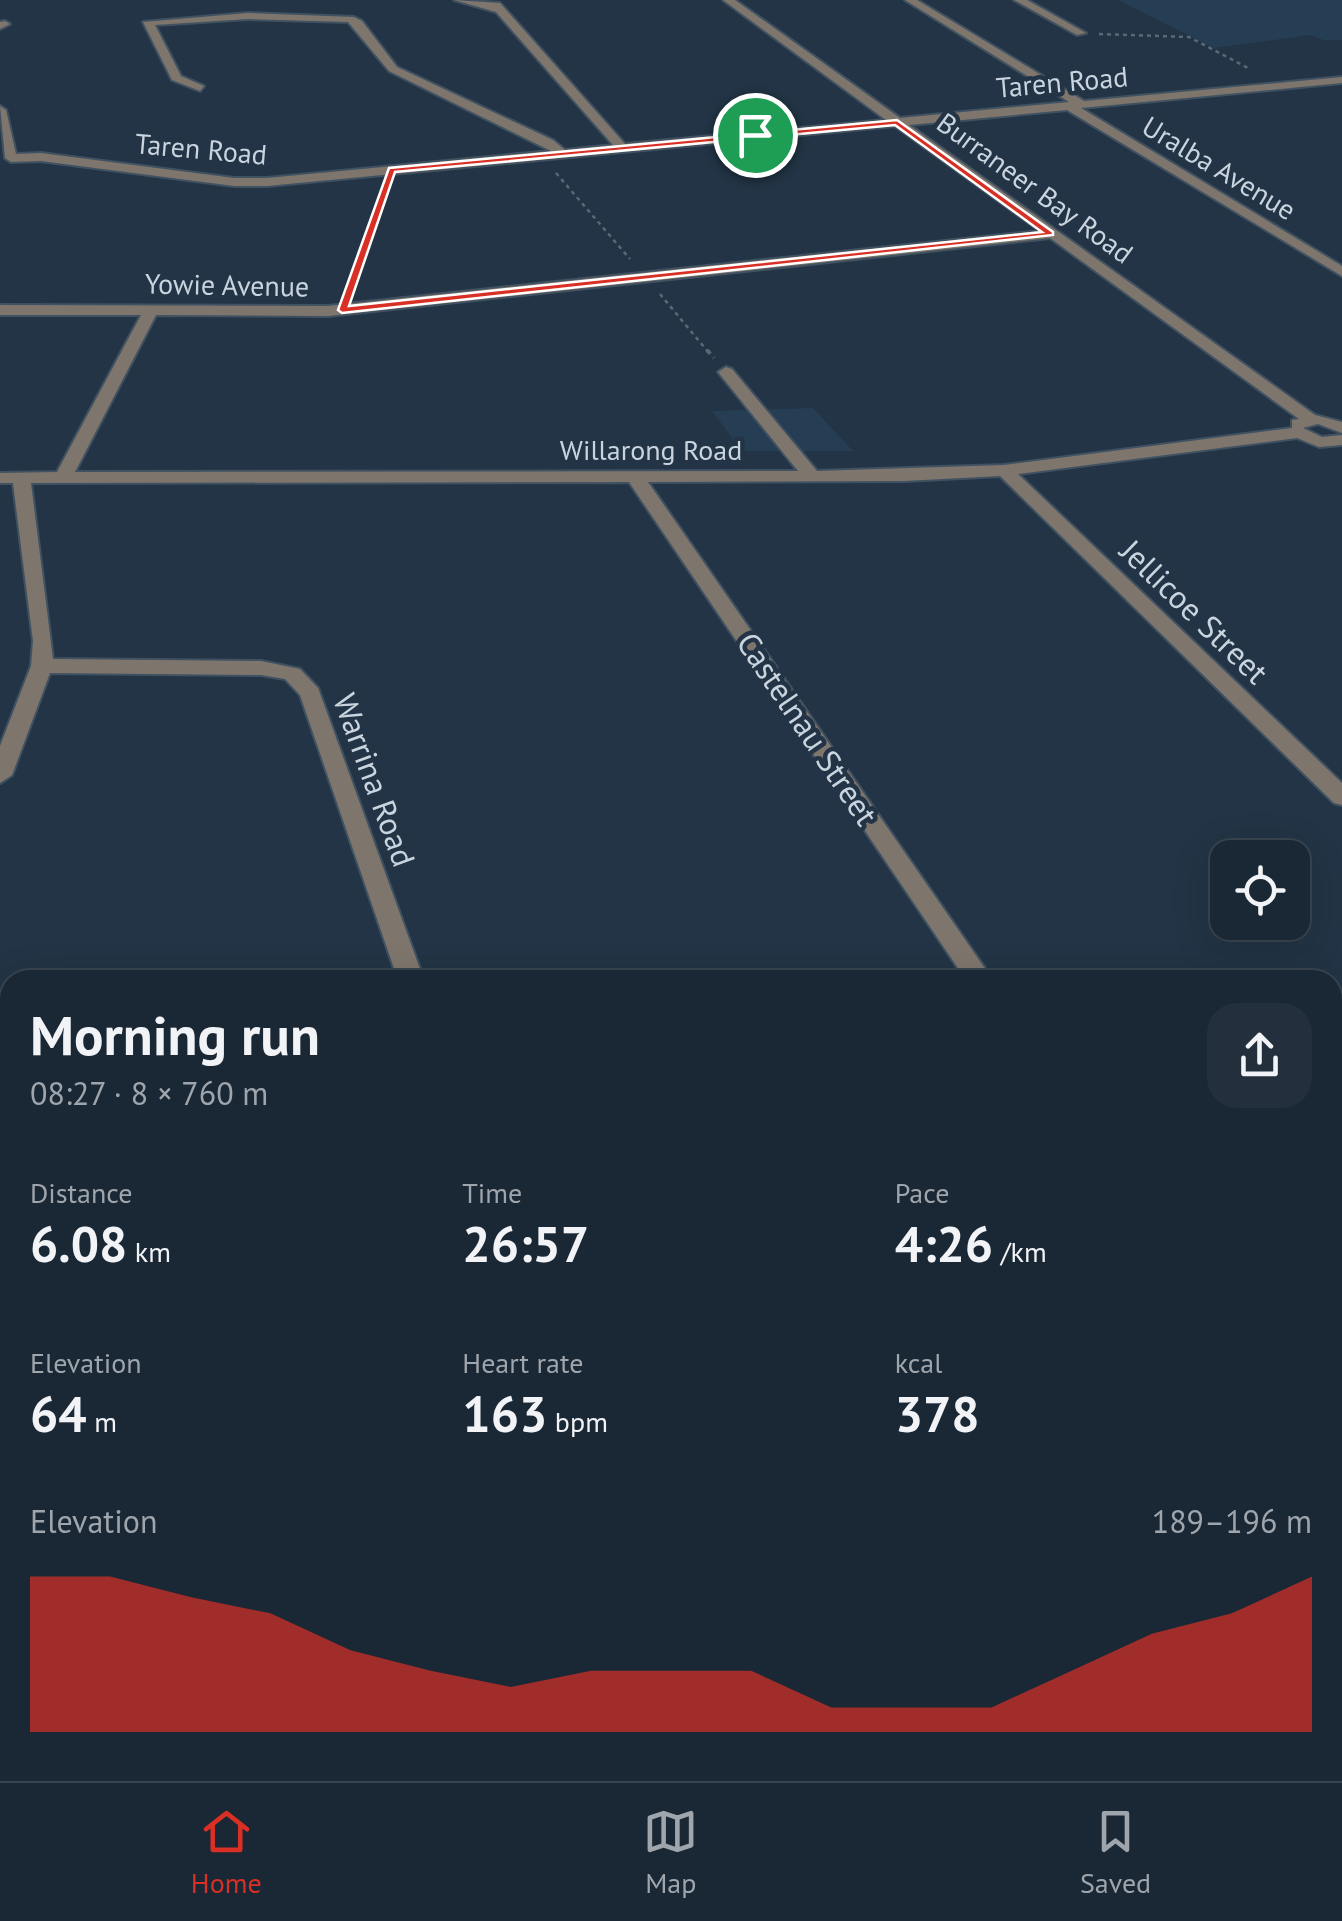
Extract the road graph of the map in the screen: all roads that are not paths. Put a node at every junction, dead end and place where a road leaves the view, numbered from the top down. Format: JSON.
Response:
{"nodes":[{"id":1,"x":459,"y":0,"type":"edge"},
{"id":2,"x":728,"y":0,"type":"edge"},
{"id":3,"x":910,"y":0,"type":"edge"},
{"id":4,"x":1020,"y":0,"type":"edge"},
{"id":5,"x":1081,"y":33,"type":"road end"},
{"id":6,"x":1342,"y":80,"type":"edge"},
{"id":7,"x":200,"y":88,"type":"dead end"},
{"id":8,"x":1076,"y":106,"type":"junction"},
{"id":9,"x":0,"y":110,"type":"edge"},
{"id":10,"x":897,"y":122,"type":"junction"},
{"id":11,"x":621,"y":148,"type":"junction"},
{"id":12,"x":561,"y":154,"type":"junction"},
{"id":13,"x":12,"y":158,"type":"junction"},
{"id":14,"x":0,"y":174,"type":"edge"},
{"id":15,"x":1050,"y":234,"type":"junction"},
{"id":16,"x":1342,"y":272,"type":"edge"},
{"id":17,"x":152,"y":308,"type":"junction"},
{"id":18,"x":0,"y":310,"type":"edge"},
{"id":19,"x":726,"y":372,"type":"dead end"},
{"id":20,"x":1305,"y":426,"type":"junction"},
{"id":21,"x":1342,"y":428,"type":"edge"},
{"id":22,"x":1342,"y":441,"type":"edge"},
{"id":23,"x":1004,"y":470,"type":"junction"},
{"id":24,"x":635,"y":477,"type":"junction"},
{"id":25,"x":813,"y":477,"type":"junction"},
{"id":26,"x":11,"y":478,"type":"edge"},
{"id":27,"x":63,"y":478,"type":"junction"},
{"id":28,"x":42,"y":666,"type":"junction"},
{"id":29,"x":9,"y":727,"type":"edge"},
{"id":30,"x":0,"y":775,"type":"edge"},
{"id":31,"x":1342,"y":797,"type":"edge"},
{"id":32,"x":407,"y":970,"type":"edge"},
{"id":33,"x":973,"y":970,"type":"edge"}],
"edges":[{"from":1,"to":11,"type":"street"},
{"from":2,"to":10,"type":"street","name":"Burraneer Bay Road"},
{"from":3,"to":8,"type":"street","name":"Uralba Avenue"},
{"from":4,"to":5,"type":"street"},
{"from":6,"to":8,"type":"street","name":"Taren Road"},
{"from":7,"to":12,"type":"street"},
{"from":8,"to":10,"type":"street","name":"Taren Road"},
{"from":8,"to":16,"type":"street","name":"Uralba Avenue"},
{"from":9,"to":13,"type":"street"},
{"from":10,"to":11,"type":"street","name":"Taren Road"},
{"from":10,"to":15,"type":"street","name":"Burraneer Bay Road"},
{"from":11,"to":12,"type":"street","name":"Taren Road"},
{"from":12,"to":13,"type":"street","name":"Taren Road"},
{"from":13,"to":14,"type":"street"},
{"from":15,"to":17,"type":"street","name":"Yowie Avenue"},
{"from":15,"to":20,"type":"street","name":"Burraneer Bay Road"},
{"from":17,"to":18,"type":"street","name":"Yowie Avenue"},
{"from":17,"to":27,"type":"street"},
{"from":19,"to":25,"type":"street"},
{"from":20,"to":21,"type":"street"},
{"from":20,"to":22,"type":"street"},
{"from":20,"to":23,"type":"street","name":"Willarong Road"},
{"from":23,"to":25,"type":"street","name":"Willarong Road"},
{"from":23,"to":31,"type":"street","name":"Jellicoe Street"},
{"from":24,"to":25,"type":"street","name":"Willarong Road"},
{"from":24,"to":27,"type":"street","name":"Willarong Road"},
{"from":24,"to":33,"type":"street","name":"Castelnau Street"},
{"from":26,"to":27,"type":"street","name":"Willarong Road"},
{"from":26,"to":28,"type":"street"},
{"from":28,"to":29,"type":"street"},
{"from":28,"to":32,"type":"street","name":"Warrina Road"},
{"from":29,"to":30,"type":"street"}]}
